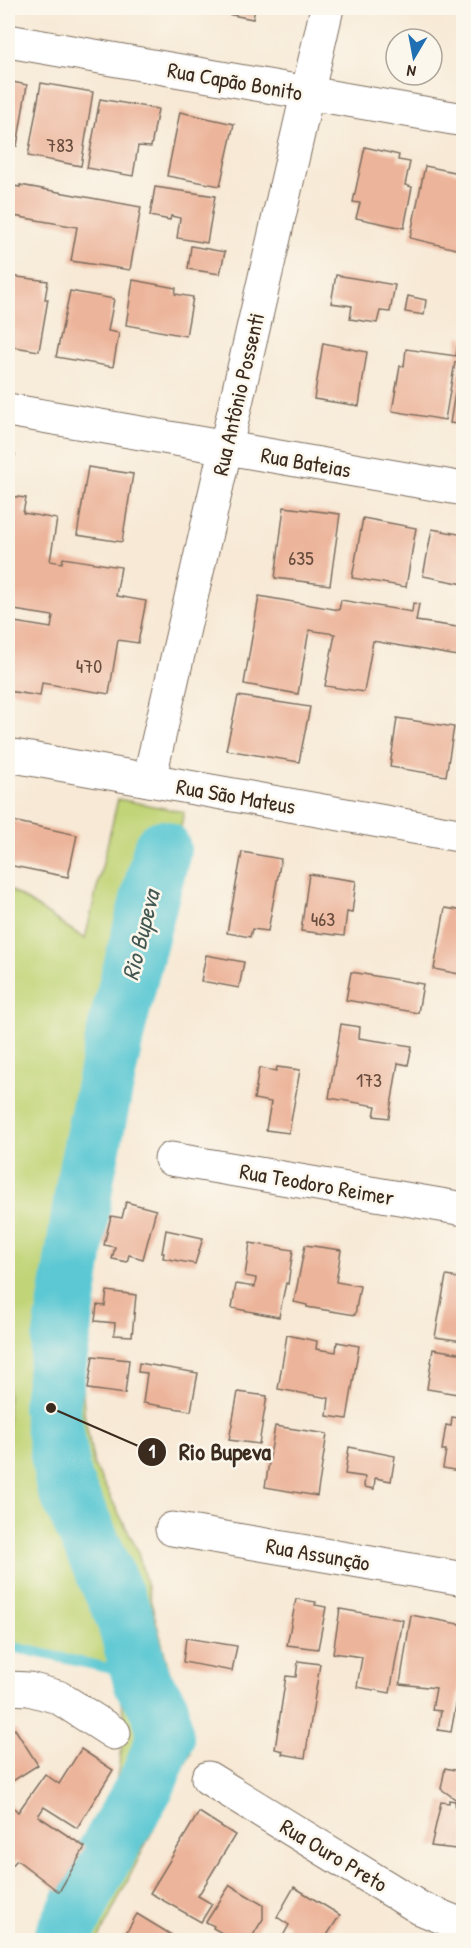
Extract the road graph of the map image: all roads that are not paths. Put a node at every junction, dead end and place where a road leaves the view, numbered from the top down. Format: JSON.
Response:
{"nodes":[{"id":1,"x":327,"y":8,"type":"edge"},
{"id":2,"x":8,"y":41,"type":"edge"},
{"id":3,"x":308,"y":93,"type":"junction"},
{"id":4,"x":464,"y":120,"type":"edge"},
{"id":5,"x":8,"y":410,"type":"edge"},
{"id":6,"x":226,"y":448,"type":"junction"},
{"id":7,"x":464,"y":489,"type":"edge"},
{"id":8,"x":8,"y":755,"type":"edge"},
{"id":9,"x":149,"y":780,"type":"junction"},
{"id":10,"x":464,"y":836,"type":"edge"},
{"id":11,"x":171,"y":1159,"type":"dead end"},
{"id":12,"x":464,"y":1209,"type":"edge"},
{"id":13,"x":172,"y":1529,"type":"dead end"},
{"id":14,"x":464,"y":1579,"type":"edge"},
{"id":15,"x":8,"y":1688,"type":"edge"},
{"id":16,"x":114,"y":1733,"type":"dead end"},
{"id":17,"x":208,"y":1778,"type":"dead end"},
{"id":18,"x":464,"y":1926,"type":"edge"}],
"edges":[{"from":1,"to":3,"type":"street","name":"Rua Antônio Possenti"},
{"from":2,"to":3,"type":"street","name":"Rua Capão Bonito"},
{"from":3,"to":4,"type":"street","name":"Rua Capão Bonito"},
{"from":3,"to":6,"type":"street","name":"Rua Antônio Possenti"},
{"from":5,"to":6,"type":"street","name":"Rua Bateias"},
{"from":6,"to":7,"type":"street","name":"Rua Bateias"},
{"from":6,"to":9,"type":"street","name":"Rua Antônio Possenti"},
{"from":8,"to":9,"type":"street","name":"Rua São Mateus"},
{"from":9,"to":10,"type":"street","name":"Rua São Mateus"},
{"from":11,"to":12,"type":"street","name":"Rua Teodoro Reimer"},
{"from":13,"to":14,"type":"street","name":"Rua Assunção"},
{"from":15,"to":16,"type":"street"},
{"from":17,"to":18,"type":"street","name":"Rua Ouro Preto"}]}
